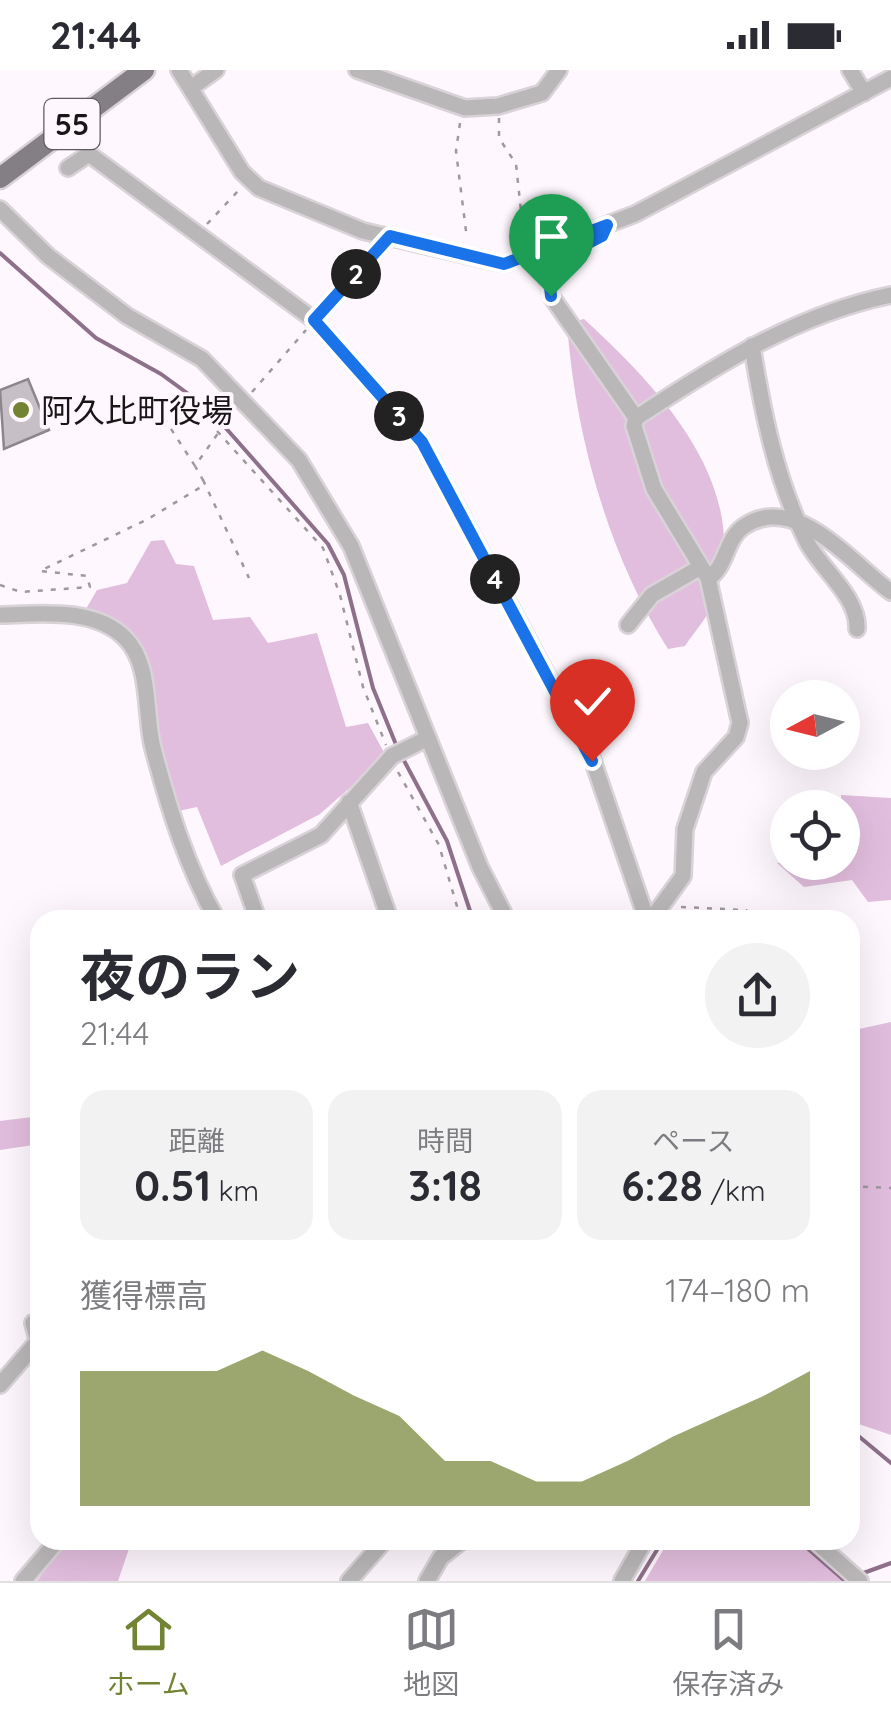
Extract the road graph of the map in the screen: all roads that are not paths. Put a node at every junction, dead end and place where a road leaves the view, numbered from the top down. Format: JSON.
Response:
{"nodes":[{"id":1,"x":144,"y":70,"type":"edge"},
{"id":2,"x":179,"y":70,"type":"edge"},
{"id":3,"x":216,"y":70,"type":"edge"},
{"id":4,"x":356,"y":70,"type":"edge"},
{"id":5,"x":559,"y":70,"type":"edge"},
{"id":6,"x":850,"y":70,"type":"edge"},
{"id":7,"x":388,"y":74,"type":"edge"},
{"id":8,"x":891,"y":78,"type":"edge"},
{"id":9,"x":192,"y":88,"type":"junction"},
{"id":10,"x":864,"y":93,"type":"junction"},
{"id":11,"x":68,"y":168,"type":"dead end"},
{"id":12,"x":0,"y":178,"type":"edge"},
{"id":13,"x":0,"y":209,"type":"edge"},
{"id":14,"x":607,"y":225,"type":"junction"},
{"id":15,"x":390,"y":236,"type":"junction"},
{"id":16,"x":891,"y":295,"type":"edge"},
{"id":17,"x":314,"y":320,"type":"junction"},
{"id":18,"x":752,"y":346,"type":"junction"},
{"id":19,"x":636,"y":418,"type":"junction"},
{"id":20,"x":798,"y":520,"type":"junction"},
{"id":21,"x":703,"y":573,"type":"junction"},
{"id":22,"x":891,"y":592,"type":"edge"},
{"id":23,"x":0,"y":615,"type":"edge"},
{"id":24,"x":628,"y":624,"type":"dead end"},
{"id":25,"x":857,"y":629,"type":"dead end"},
{"id":26,"x":421,"y":740,"type":"junction"},
{"id":27,"x":348,"y":802,"type":"junction"},
{"id":28,"x":211,"y":910,"type":"edge"},
{"id":29,"x":254,"y":910,"type":"edge"},
{"id":30,"x":386,"y":910,"type":"edge"},
{"id":31,"x":502,"y":910,"type":"edge"},
{"id":32,"x":645,"y":910,"type":"edge"},
{"id":33,"x":658,"y":910,"type":"edge"},
{"id":34,"x":30,"y":1349,"type":"edge"},
{"id":35,"x":0,"y":1385,"type":"edge"},
{"id":36,"x":49,"y":1550,"type":"edge"},
{"id":37,"x":375,"y":1550,"type":"edge"},
{"id":38,"x":450,"y":1550,"type":"edge"},
{"id":39,"x":639,"y":1550,"type":"edge"},
{"id":40,"x":825,"y":1550,"type":"edge"},
{"id":41,"x":22,"y":1581,"type":"edge"},
{"id":42,"x":350,"y":1581,"type":"edge"},
{"id":43,"x":427,"y":1581,"type":"edge"},
{"id":44,"x":622,"y":1581,"type":"edge"},
{"id":45,"x":860,"y":1581,"type":"edge"}],
"edges":[{"from":1,"to":12,"type":"main road","number":"55"},
{"from":2,"to":9,"type":"street"},
{"from":3,"to":9,"type":"street"},
{"from":4,"to":7,"type":"street"},
{"from":5,"to":7,"type":"street"},
{"from":6,"to":10,"type":"street"},
{"from":8,"to":10,"type":"street"},
{"from":9,"to":15,"type":"street"},
{"from":10,"to":14,"type":"street"},
{"from":11,"to":17,"type":"street"},
{"from":13,"to":26,"type":"street"},
{"from":14,"to":15,"type":"street"},
{"from":14,"to":19,"type":"street"},
{"from":15,"to":17,"type":"street"},
{"from":16,"to":18,"type":"street"},
{"from":17,"to":32,"type":"street"},
{"from":18,"to":19,"type":"street"},
{"from":18,"to":20,"type":"street"},
{"from":19,"to":21,"type":"street"},
{"from":20,"to":21,"type":"street"},
{"from":20,"to":22,"type":"street"},
{"from":20,"to":25,"type":"street"},
{"from":21,"to":24,"type":"street"},
{"from":21,"to":33,"type":"street"},
{"from":23,"to":28,"type":"street"},
{"from":26,"to":27,"type":"street"},
{"from":26,"to":31,"type":"street"},
{"from":27,"to":29,"type":"street"},
{"from":27,"to":30,"type":"street"},
{"from":34,"to":35,"type":"street"},
{"from":36,"to":41,"type":"street"},
{"from":37,"to":42,"type":"street"},
{"from":38,"to":43,"type":"street"},
{"from":39,"to":44,"type":"street"},
{"from":40,"to":45,"type":"street"}]}
